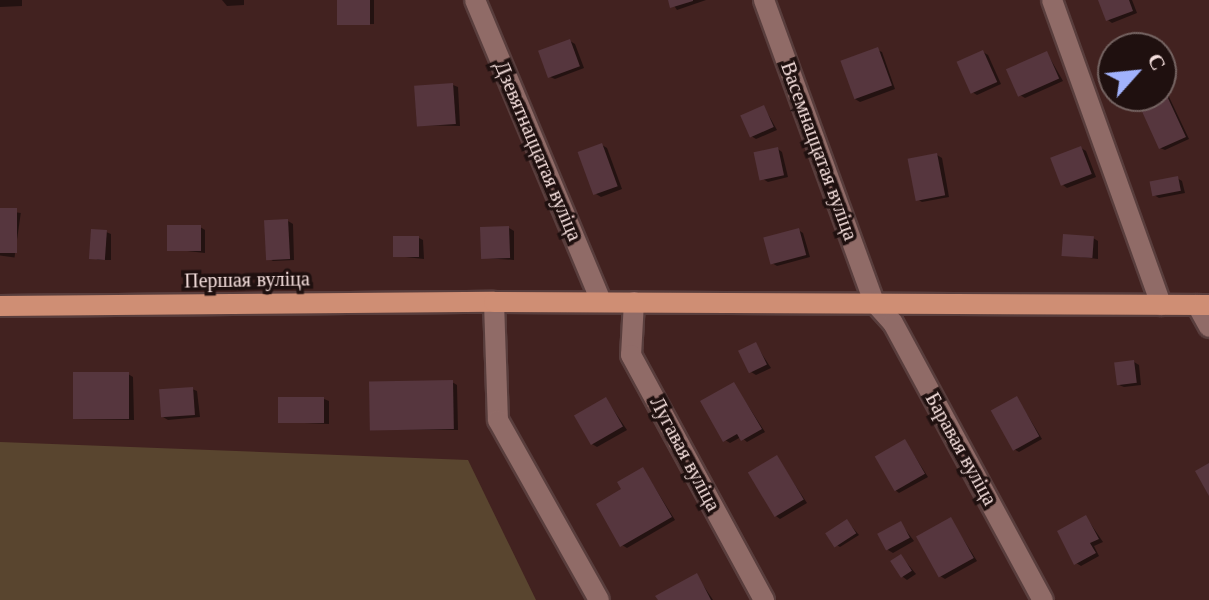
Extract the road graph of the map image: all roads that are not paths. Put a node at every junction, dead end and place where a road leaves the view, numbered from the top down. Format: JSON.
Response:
{"nodes":[{"id":1,"x":475,"y":0,"type":"edge"},
{"id":2,"x":764,"y":0,"type":"edge"},
{"id":3,"x":1052,"y":0,"type":"edge"},
{"id":4,"x":601,"y":301,"type":"junction"},
{"id":5,"x":494,"y":302,"type":"junction"},
{"id":6,"x":634,"y":302,"type":"junction"},
{"id":7,"x":874,"y":302,"type":"junction"},
{"id":8,"x":1161,"y":305,"type":"junction"},
{"id":9,"x":1203,"y":305,"type":"edge"},
{"id":10,"x":0,"y":306,"type":"edge"},
{"id":11,"x":1209,"y":327,"type":"edge"},
{"id":12,"x":599,"y":600,"type":"edge"},
{"id":13,"x":764,"y":600,"type":"edge"},
{"id":14,"x":1043,"y":600,"type":"edge"}],
"edges":[{"from":1,"to":4,"type":"street","name":"Дзевятнаццатая вуліца"},
{"from":2,"to":7,"type":"street","name":"Васемнаццатая вуліца"},
{"from":3,"to":8,"type":"street"},
{"from":4,"to":5,"type":"main road","name":"Першая вуліца"},
{"from":4,"to":6,"type":"main road","name":"Першая вуліца"},
{"from":5,"to":10,"type":"main road","name":"Першая вуліца"},
{"from":5,"to":12,"type":"street"},
{"from":6,"to":7,"type":"main road","name":"Першая вуліца"},
{"from":6,"to":13,"type":"street","name":"Лугавая вуліца"},
{"from":7,"to":8,"type":"main road","name":"Першая вуліца"},
{"from":7,"to":14,"type":"street","name":"Баравая вуліца"},
{"from":8,"to":9,"type":"main road","name":"Першая вуліца"},
{"from":9,"to":11,"type":"street"}]}
